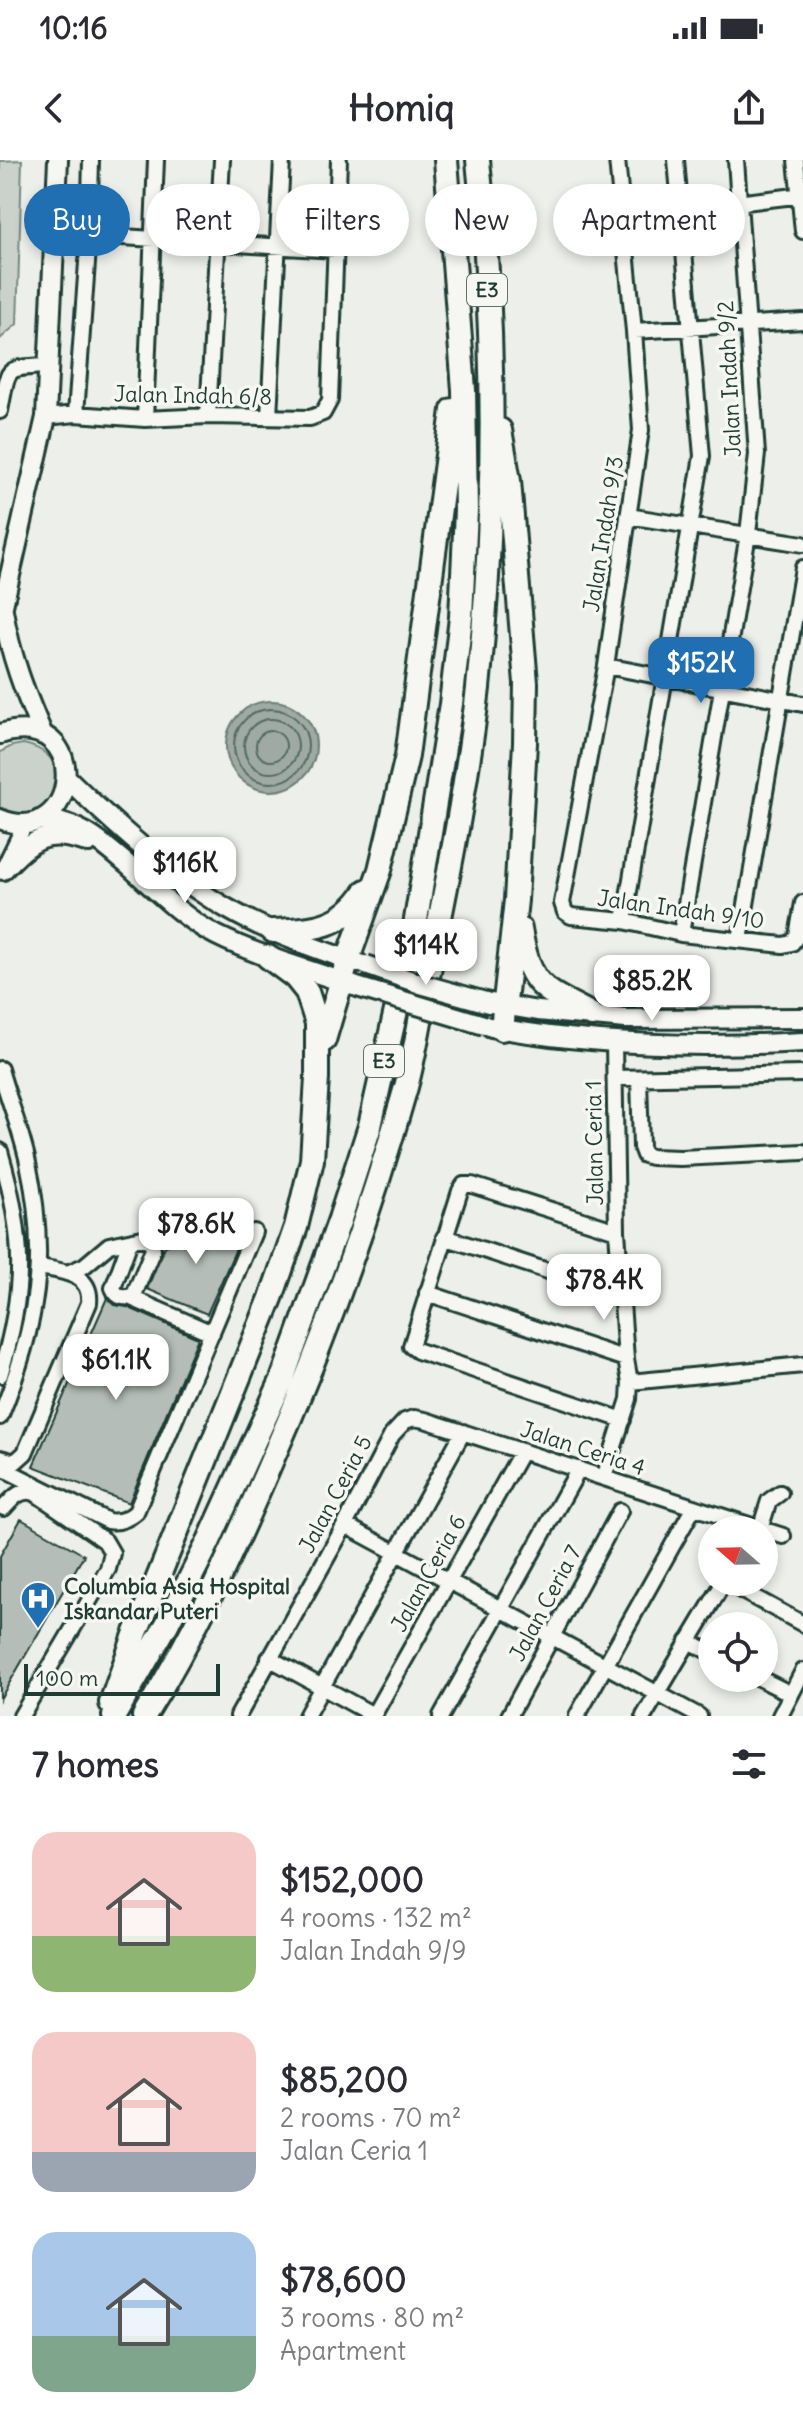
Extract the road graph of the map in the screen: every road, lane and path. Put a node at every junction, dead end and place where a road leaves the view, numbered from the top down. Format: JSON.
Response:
{"nodes":[{"id":1,"x":58,"y":160,"type":"edge"},
{"id":2,"x":91,"y":160,"type":"edge"},
{"id":3,"x":156,"y":160,"type":"edge"},
{"id":4,"x":222,"y":160,"type":"edge"},
{"id":5,"x":282,"y":160,"type":"edge"},
{"id":6,"x":339,"y":160,"type":"edge"},
{"id":7,"x":446,"y":160,"type":"edge"},
{"id":8,"x":478,"y":160,"type":"edge"},
{"id":9,"x":617,"y":160,"type":"edge"},
{"id":10,"x":676,"y":160,"type":"edge"},
{"id":11,"x":736,"y":160,"type":"edge"},
{"id":12,"x":796,"y":160,"type":"edge"},
{"id":13,"x":90,"y":184,"type":"edge"},
{"id":14,"x":155,"y":184,"type":"edge"},
{"id":15,"x":221,"y":184,"type":"edge"},
{"id":16,"x":281,"y":184,"type":"edge"},
{"id":17,"x":338,"y":184,"type":"edge"},
{"id":18,"x":619,"y":184,"type":"edge"},
{"id":19,"x":678,"y":184,"type":"edge"},
{"id":20,"x":738,"y":184,"type":"edge"},
{"id":21,"x":802,"y":195,"type":"edge"},
{"id":22,"x":745,"y":201,"type":"edge"},
{"id":23,"x":803,"y":231,"type":"edge"},
{"id":24,"x":87,"y":256,"type":"edge"},
{"id":25,"x":152,"y":256,"type":"edge"},
{"id":26,"x":217,"y":256,"type":"edge"},
{"id":27,"x":277,"y":256,"type":"edge"},
{"id":28,"x":336,"y":256,"type":"edge"},
{"id":29,"x":625,"y":256,"type":"edge"},
{"id":30,"x":685,"y":256,"type":"edge"},
{"id":31,"x":744,"y":256,"type":"edge"},
{"id":32,"x":803,"y":321,"type":"edge"},
{"id":33,"x":748,"y":323,"type":"junction"},
{"id":34,"x":692,"y":325,"type":"junction"},
{"id":35,"x":634,"y":331,"type":"junction"},
{"id":36,"x":461,"y":357,"type":"junction"},
{"id":37,"x":49,"y":366,"type":"junction"},
{"id":38,"x":8,"y":368,"type":"edge"},
{"id":39,"x":490,"y":378,"type":"junction"},
{"id":40,"x":0,"y":411,"type":"edge"},
{"id":41,"x":76,"y":414,"type":"junction"},
{"id":42,"x":208,"y":416,"type":"junction"},
{"id":43,"x":46,"y":417,"type":"junction"},
{"id":44,"x":269,"y":417,"type":"junction"},
{"id":45,"x":145,"y":419,"type":"junction"},
{"id":46,"x":628,"y":516,"type":"junction"},
{"id":47,"x":690,"y":526,"type":"junction"},
{"id":48,"x":748,"y":534,"type":"junction"},
{"id":49,"x":803,"y":544,"type":"edge"},
{"id":50,"x":803,"y":568,"type":"edge"},
{"id":51,"x":2,"y":615,"type":"edge"},
{"id":52,"x":606,"y":666,"type":"junction"},
{"id":53,"x":664,"y":678,"type":"junction"},
{"id":54,"x":723,"y":690,"type":"junction"},
{"id":55,"x":780,"y":700,"type":"junction"},
{"id":56,"x":803,"y":704,"type":"edge"},
{"id":57,"x":0,"y":734,"type":"edge"},
{"id":58,"x":43,"y":735,"type":"junction"},
{"id":59,"x":67,"y":778,"type":"junction"},
{"id":60,"x":0,"y":819,"type":"edge"},
{"id":61,"x":32,"y":822,"type":"junction"},
{"id":62,"x":111,"y":851,"type":"junction"},
{"id":63,"x":380,"y":870,"type":"junction"},
{"id":64,"x":1,"y":873,"type":"edge"},
{"id":65,"x":516,"y":900,"type":"junction"},
{"id":66,"x":803,"y":903,"type":"edge"},
{"id":67,"x":565,"y":912,"type":"joint"},
{"id":68,"x":624,"y":921,"type":"junction"},
{"id":69,"x":273,"y":931,"type":"junction"},
{"id":70,"x":681,"y":934,"type":"junction"},
{"id":71,"x":740,"y":940,"type":"junction"},
{"id":72,"x":268,"y":957,"type":"junction"},
{"id":73,"x":353,"y":973,"type":"junction"},
{"id":74,"x":592,"y":1015,"type":"junction"},
{"id":75,"x":495,"y":1016,"type":"junction"},
{"id":76,"x":803,"y":1018,"type":"edge"},
{"id":77,"x":803,"y":1042,"type":"edge"},
{"id":78,"x":614,"y":1043,"type":"junction"},
{"id":79,"x":0,"y":1069,"type":"edge"},
{"id":80,"x":803,"y":1074,"type":"edge"},
{"id":81,"x":317,"y":1078,"type":"junction"},
{"id":82,"x":615,"y":1078,"type":"junction"},
{"id":83,"x":639,"y":1078,"type":"junction"},
{"id":84,"x":0,"y":1151,"type":"edge"},
{"id":85,"x":803,"y":1152,"type":"edge"},
{"id":86,"x":190,"y":1228,"type":"dead end"},
{"id":87,"x":617,"y":1231,"type":"junction"},
{"id":88,"x":254,"y":1232,"type":"dead end"},
{"id":89,"x":444,"y":1237,"type":"junction"},
{"id":90,"x":136,"y":1239,"type":"junction"},
{"id":91,"x":39,"y":1267,"type":"junction"},
{"id":92,"x":70,"y":1272,"type":"junction"},
{"id":93,"x":113,"y":1288,"type":"junction"},
{"id":94,"x":427,"y":1293,"type":"junction"},
{"id":95,"x":90,"y":1294,"type":"junction"},
{"id":96,"x":621,"y":1295,"type":"junction"},
{"id":97,"x":129,"y":1297,"type":"junction"},
{"id":98,"x":212,"y":1333,"type":"junction"},
{"id":99,"x":5,"y":1345,"type":"edge"},
{"id":100,"x":626,"y":1359,"type":"junction"},
{"id":101,"x":803,"y":1365,"type":"edge"},
{"id":102,"x":0,"y":1375,"type":"edge"},
{"id":103,"x":630,"y":1382,"type":"junction"},
{"id":104,"x":0,"y":1417,"type":"edge"},
{"id":105,"x":623,"y":1420,"type":"junction"},
{"id":106,"x":405,"y":1421,"type":"joint"},
{"id":107,"x":463,"y":1432,"type":"junction"},
{"id":108,"x":522,"y":1451,"type":"junction"},
{"id":109,"x":25,"y":1453,"type":"junction"},
{"id":110,"x":0,"y":1458,"type":"edge"},
{"id":111,"x":0,"y":1467,"type":"edge"},
{"id":112,"x":579,"y":1469,"type":"junction"},
{"id":113,"x":604,"y":1478,"type":"junction"},
{"id":114,"x":38,"y":1485,"type":"junction"},
{"id":115,"x":780,"y":1493,"type":"dead end"},
{"id":116,"x":694,"y":1507,"type":"junction"},
{"id":117,"x":4,"y":1508,"type":"dead end"},
{"id":118,"x":620,"y":1511,"type":"dead end"},
{"id":119,"x":719,"y":1516,"type":"edge"},
{"id":120,"x":758,"y":1516,"type":"edge"},
{"id":121,"x":345,"y":1525,"type":"junction"},
{"id":122,"x":778,"y":1535,"type":"edge"},
{"id":123,"x":783,"y":1536,"type":"dead end"},
{"id":124,"x":396,"y":1552,"type":"junction"},
{"id":125,"x":448,"y":1580,"type":"junction"},
{"id":126,"x":716,"y":1596,"type":"edge"},
{"id":127,"x":751,"y":1596,"type":"edge"},
{"id":128,"x":502,"y":1609,"type":"junction"},
{"id":129,"x":803,"y":1624,"type":"edge"},
{"id":130,"x":552,"y":1636,"type":"junction"},
{"id":131,"x":688,"y":1641,"type":"junction"},
{"id":132,"x":698,"y":1646,"type":"edge"},
{"id":133,"x":269,"y":1658,"type":"junction"},
{"id":134,"x":605,"y":1665,"type":"junction"},
{"id":135,"x":803,"y":1671,"type":"edge"},
{"id":136,"x":322,"y":1687,"type":"junction"},
{"id":137,"x":778,"y":1688,"type":"edge"},
{"id":138,"x":657,"y":1693,"type":"junction"},
{"id":139,"x":791,"y":1694,"type":"junction"},
{"id":140,"x":21,"y":1716,"type":"edge"},
{"id":141,"x":107,"y":1716,"type":"edge"},
{"id":142,"x":114,"y":1716,"type":"edge"},
{"id":143,"x":144,"y":1716,"type":"edge"},
{"id":144,"x":238,"y":1716,"type":"edge"},
{"id":145,"x":306,"y":1716,"type":"edge"},
{"id":146,"x":374,"y":1716,"type":"edge"},
{"id":147,"x":441,"y":1716,"type":"edge"},
{"id":148,"x":509,"y":1716,"type":"edge"},
{"id":149,"x":577,"y":1716,"type":"edge"},
{"id":150,"x":644,"y":1716,"type":"edge"},
{"id":151,"x":699,"y":1716,"type":"edge"},
{"id":152,"x":780,"y":1716,"type":"edge"}],
"edges":[{"from":1,"to":37,"type":"main road"},
{"from":2,"to":13,"type":"street"},
{"from":3,"to":14,"type":"street"},
{"from":4,"to":15,"type":"street"},
{"from":5,"to":16,"type":"street"},
{"from":6,"to":17,"type":"street"},
{"from":7,"to":36,"type":"highway","number":"E3"},
{"from":8,"to":39,"type":"highway","number":"E3"},
{"from":9,"to":18,"type":"street","name":"Jalan Indah 9/3"},
{"from":10,"to":19,"type":"street"},
{"from":11,"to":20,"type":"street","name":"Jalan Indah 9/2"},
{"from":12,"to":21,"type":"street"},
{"from":21,"to":22,"type":"street"},
{"from":21,"to":23,"type":"street"},
{"from":24,"to":41,"type":"street"},
{"from":25,"to":45,"type":"street"},
{"from":26,"to":42,"type":"street"},
{"from":27,"to":44,"type":"street"},
{"from":28,"to":44,"type":"street","name":"Jalan Indah 6/8"},
{"from":29,"to":35,"type":"street","name":"Jalan Indah 9/3"},
{"from":30,"to":34,"type":"street"},
{"from":31,"to":33,"type":"street","name":"Jalan Indah 9/2"},
{"from":32,"to":33,"type":"street"},
{"from":33,"to":34,"type":"street"},
{"from":33,"to":48,"type":"street","name":"Jalan Indah 9/2"},
{"from":34,"to":35,"type":"street"},
{"from":34,"to":47,"type":"street"},
{"from":35,"to":46,"type":"street","name":"Jalan Indah 9/3"},
{"from":36,"to":63,"type":"highway"},
{"from":36,"to":142,"type":"highway","number":"E3"},
{"from":37,"to":38,"type":"street"},
{"from":37,"to":43,"type":"main road"},
{"from":38,"to":40,"type":"street"},
{"from":39,"to":65,"type":"highway"},
{"from":39,"to":143,"type":"highway","number":"E3"},
{"from":41,"to":43,"type":"street","name":"Jalan Indah 6/8"},
{"from":41,"to":45,"type":"street","name":"Jalan Indah 6/8"},
{"from":42,"to":44,"type":"street","name":"Jalan Indah 6/8"},
{"from":42,"to":45,"type":"street","name":"Jalan Indah 6/8"},
{"from":43,"to":51,"type":"main road"},
{"from":46,"to":47,"type":"street"},
{"from":46,"to":52,"type":"street","name":"Jalan Indah 9/3"},
{"from":47,"to":48,"type":"street"},
{"from":47,"to":53,"type":"street"},
{"from":48,"to":49,"type":"street"},
{"from":48,"to":54,"type":"street","name":"Jalan Indah 9/2"},
{"from":50,"to":55,"type":"street"},
{"from":51,"to":58,"type":"main road"},
{"from":52,"to":53,"type":"street"},
{"from":52,"to":67,"type":"street","name":"Jalan Indah 9/3"},
{"from":53,"to":54,"type":"street"},
{"from":53,"to":68,"type":"street"},
{"from":54,"to":55,"type":"street"},
{"from":54,"to":70,"type":"street","name":"Jalan Indah 9/2"},
{"from":55,"to":56,"type":"street"},
{"from":55,"to":71,"type":"street"},
{"from":57,"to":58,"type":"main road"},
{"from":58,"to":59,"type":"main road"},
{"from":59,"to":61,"type":"main road"},
{"from":59,"to":69,"type":"main road"},
{"from":60,"to":61,"type":"main road"},
{"from":61,"to":62,"type":"main road"},
{"from":61,"to":64,"type":"street"},
{"from":62,"to":64,"type":"main road"},
{"from":62,"to":72,"type":"main road"},
{"from":63,"to":69,"type":"highway"},
{"from":63,"to":73,"type":"highway"},
{"from":65,"to":74,"type":"highway"},
{"from":65,"to":75,"type":"highway"},
{"from":66,"to":71,"type":"street","name":"Jalan Indah 9/10"},
{"from":67,"to":68,"type":"street","name":"Jalan Indah 9/10"},
{"from":68,"to":70,"type":"street","name":"Jalan Indah 9/10"},
{"from":69,"to":73,"type":"main road"},
{"from":70,"to":71,"type":"street","name":"Jalan Indah 9/10"},
{"from":72,"to":73,"type":"main road"},
{"from":72,"to":81,"type":"highway"},
{"from":73,"to":75,"type":"main road","bridge":true},
{"from":73,"to":81,"type":"highway"},
{"from":74,"to":75,"type":"main road"},
{"from":74,"to":76,"type":"main road"},
{"from":75,"to":78,"type":"main road"},
{"from":77,"to":78,"type":"main road"},
{"from":78,"to":82,"type":"street","name":"Jalan Ceria 1"},
{"from":79,"to":91,"type":"street"},
{"from":80,"to":83,"type":"street"},
{"from":81,"to":141,"type":"highway"},
{"from":82,"to":83,"type":"street"},
{"from":82,"to":87,"type":"street","name":"Jalan Ceria 1"},
{"from":83,"to":85,"type":"street"},
{"from":84,"to":99,"type":"street"},
{"from":86,"to":90,"type":"street"},
{"from":87,"to":89,"type":"street"},
{"from":87,"to":96,"type":"street","name":"Jalan Ceria 1"},
{"from":88,"to":98,"type":"street"},
{"from":89,"to":94,"type":"street"},
{"from":89,"to":96,"type":"street"},
{"from":90,"to":92,"type":"street"},
{"from":90,"to":93,"type":"street"},
{"from":90,"to":97,"type":"street"},
{"from":91,"to":92,"type":"street"},
{"from":91,"to":104,"type":"street"},
{"from":92,"to":95,"type":"street"},
{"from":93,"to":95,"type":"street"},
{"from":93,"to":97,"type":"street"},
{"from":94,"to":100,"type":"street"},
{"from":94,"to":105,"type":"street"},
{"from":95,"to":109,"type":"street"},
{"from":96,"to":100,"type":"street","name":"Jalan Ceria 1"},
{"from":97,"to":98,"type":"street"},
{"from":98,"to":114,"type":"street"},
{"from":99,"to":102,"type":"street"},
{"from":100,"to":103,"type":"street","name":"Jalan Ceria 1"},
{"from":101,"to":103,"type":"street"},
{"from":103,"to":105,"type":"street","name":"Jalan Ceria 1"},
{"from":105,"to":113,"type":"street","name":"Jalan Ceria 1"},
{"from":106,"to":107,"type":"street","name":"Jalan Ceria 4"},
{"from":106,"to":121,"type":"street","name":"Jalan Ceria 5"},
{"from":107,"to":108,"type":"street","name":"Jalan Ceria 4"},
{"from":107,"to":124,"type":"street"},
{"from":108,"to":112,"type":"street","name":"Jalan Ceria 4"},
{"from":108,"to":125,"type":"street","name":"Jalan Ceria 6"},
{"from":109,"to":110,"type":"street"},
{"from":109,"to":114,"type":"street"},
{"from":111,"to":114,"type":"street"},
{"from":112,"to":113,"type":"street","name":"Jalan Ceria 4"},
{"from":112,"to":128,"type":"street"},
{"from":113,"to":116,"type":"street","name":"Jalan Ceria 4"},
{"from":115,"to":120,"type":"street"},
{"from":116,"to":119,"type":"street","name":"Jalan Ceria 4"},
{"from":116,"to":134,"type":"street"},
{"from":117,"to":140,"type":"street"},
{"from":118,"to":130,"type":"street","name":"Jalan Ceria 7"},
{"from":121,"to":124,"type":"street"},
{"from":121,"to":133,"type":"street","name":"Jalan Ceria 5"},
{"from":122,"to":123,"type":"street","name":"Jalan Ceria 4"},
{"from":124,"to":125,"type":"street"},
{"from":124,"to":136,"type":"street"},
{"from":125,"to":128,"type":"street"},
{"from":125,"to":146,"type":"street","name":"Jalan Ceria 6"},
{"from":126,"to":131,"type":"street"},
{"from":127,"to":129,"type":"street"},
{"from":128,"to":130,"type":"street"},
{"from":128,"to":147,"type":"street"},
{"from":130,"to":134,"type":"street"},
{"from":130,"to":148,"type":"street","name":"Jalan Ceria 7"},
{"from":131,"to":132,"type":"street"},
{"from":131,"to":138,"type":"street"},
{"from":133,"to":136,"type":"street"},
{"from":133,"to":144,"type":"street","name":"Jalan Ceria 5"},
{"from":134,"to":138,"type":"street"},
{"from":134,"to":149,"type":"street"},
{"from":135,"to":139,"type":"street"},
{"from":136,"to":145,"type":"street"},
{"from":136,"to":146,"type":"street"},
{"from":137,"to":139,"type":"street"},
{"from":138,"to":150,"type":"street"},
{"from":138,"to":151,"type":"street"},
{"from":139,"to":152,"type":"street"}]}
